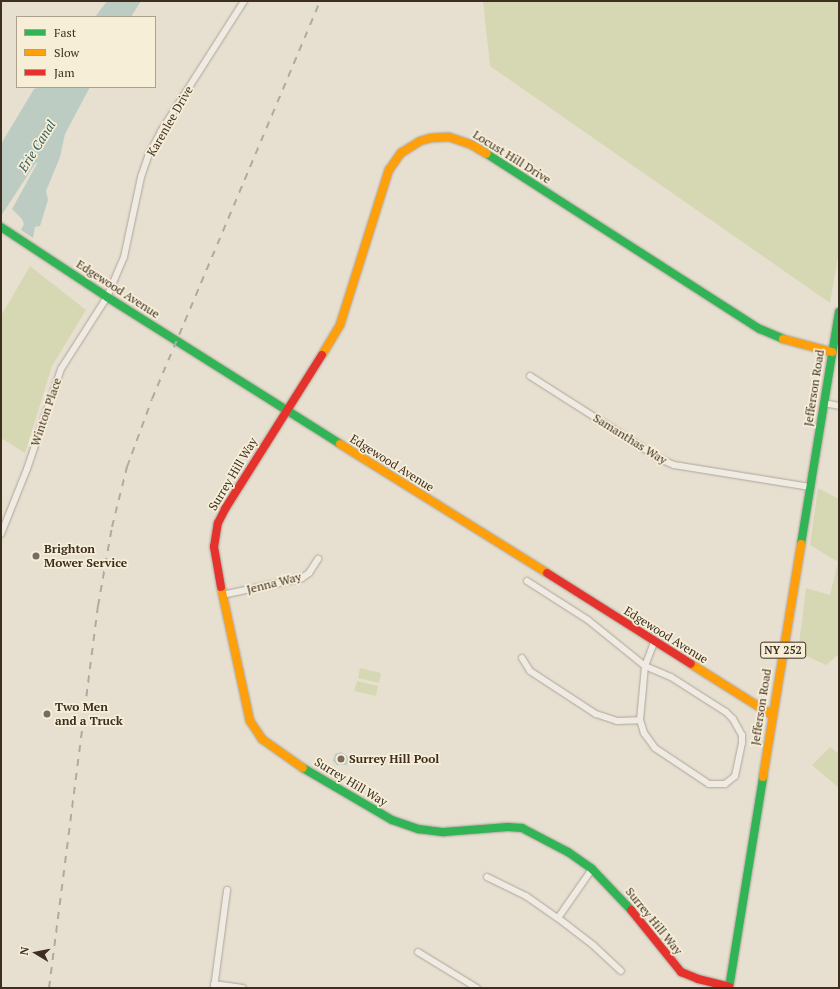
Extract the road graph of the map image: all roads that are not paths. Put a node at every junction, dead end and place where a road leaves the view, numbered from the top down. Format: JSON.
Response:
{"nodes":[{"id":1,"x":244,"y":1,"type":"edge"},
{"id":2,"x":1,"y":227,"type":"edge"},
{"id":3,"x":107,"y":297,"type":"junction"},
{"id":4,"x":839,"y":312,"type":"edge"},
{"id":5,"x":832,"y":352,"type":"junction"},
{"id":6,"x":530,"y":376,"type":"dead end"},
{"id":7,"x":824,"y":403,"type":"junction"},
{"id":8,"x":839,"y":406,"type":"edge"},
{"id":9,"x":287,"y":410,"type":"junction"},
{"id":10,"x":810,"y":487,"type":"junction"},
{"id":11,"x":1,"y":534,"type":"edge"},
{"id":12,"x":318,"y":559,"type":"dead end"},
{"id":13,"x":527,"y":581,"type":"dead end"},
{"id":14,"x":222,"y":595,"type":"junction"},
{"id":15,"x":654,"y":643,"type":"junction"},
{"id":16,"x":522,"y":658,"type":"dead end"},
{"id":17,"x":645,"y":666,"type":"junction"},
{"id":18,"x":772,"y":715,"type":"junction"},
{"id":19,"x":640,"y":720,"type":"junction"},
{"id":20,"x":592,"y":869,"type":"junction"},
{"id":21,"x":487,"y":877,"type":"dead end"},
{"id":22,"x":227,"y":890,"type":"dead end"},
{"id":23,"x":558,"y":918,"type":"junction"},
{"id":24,"x":418,"y":952,"type":"dead end"},
{"id":25,"x":621,"y":971,"type":"dead end"},
{"id":26,"x":465,"y":980,"type":"junction"},
{"id":27,"x":214,"y":986,"type":"edge"},
{"id":28,"x":243,"y":988,"type":"edge"},
{"id":29,"x":463,"y":988,"type":"edge"},
{"id":30,"x":477,"y":988,"type":"edge"},
{"id":31,"x":729,"y":988,"type":"edge"}],
"edges":[{"from":1,"to":3,"type":"street","name":"Karenlee Drive"},
{"from":2,"to":3,"type":"street","name":"Edgewood Avenue"},
{"from":3,"to":9,"type":"street","name":"Edgewood Avenue"},
{"from":3,"to":11,"type":"street","name":"Winton Place"},
{"from":4,"to":5,"type":"street","name":"Jefferson Road","number":"NY 252"},
{"from":5,"to":7,"type":"street","name":"Jefferson Road","number":"NY 252"},
{"from":5,"to":9,"type":"street","name":"Locust Hill Drive"},
{"from":6,"to":10,"type":"street","name":"Samanthas Way"},
{"from":7,"to":8,"type":"street"},
{"from":7,"to":10,"type":"street","name":"Jefferson Road","number":"NY 252"},
{"from":9,"to":14,"type":"street","name":"Surrey Hill Way"},
{"from":9,"to":15,"type":"street","name":"Edgewood Avenue"},
{"from":10,"to":18,"type":"street","name":"Jefferson Road","number":"NY 252"},
{"from":12,"to":14,"type":"street","name":"Jenna Way"},
{"from":13,"to":17,"type":"street"},
{"from":14,"to":20,"type":"street","name":"Surrey Hill Way"},
{"from":15,"to":17,"type":"street"},
{"from":15,"to":18,"type":"street","name":"Edgewood Avenue"},
{"from":16,"to":19,"type":"street"},
{"from":17,"to":19,"type":"street"},
{"from":17,"to":19,"type":"street"},
{"from":18,"to":31,"type":"street","name":"Jefferson Road","number":"NY 252"},
{"from":20,"to":23,"type":"street"},
{"from":20,"to":31,"type":"street","name":"Surrey Hill Way"},
{"from":21,"to":23,"type":"street"},
{"from":22,"to":27,"type":"street"},
{"from":23,"to":25,"type":"street"},
{"from":24,"to":26,"type":"street"},
{"from":26,"to":29,"type":"street"},
{"from":26,"to":30,"type":"street"},
{"from":27,"to":28,"type":"street"}]}
